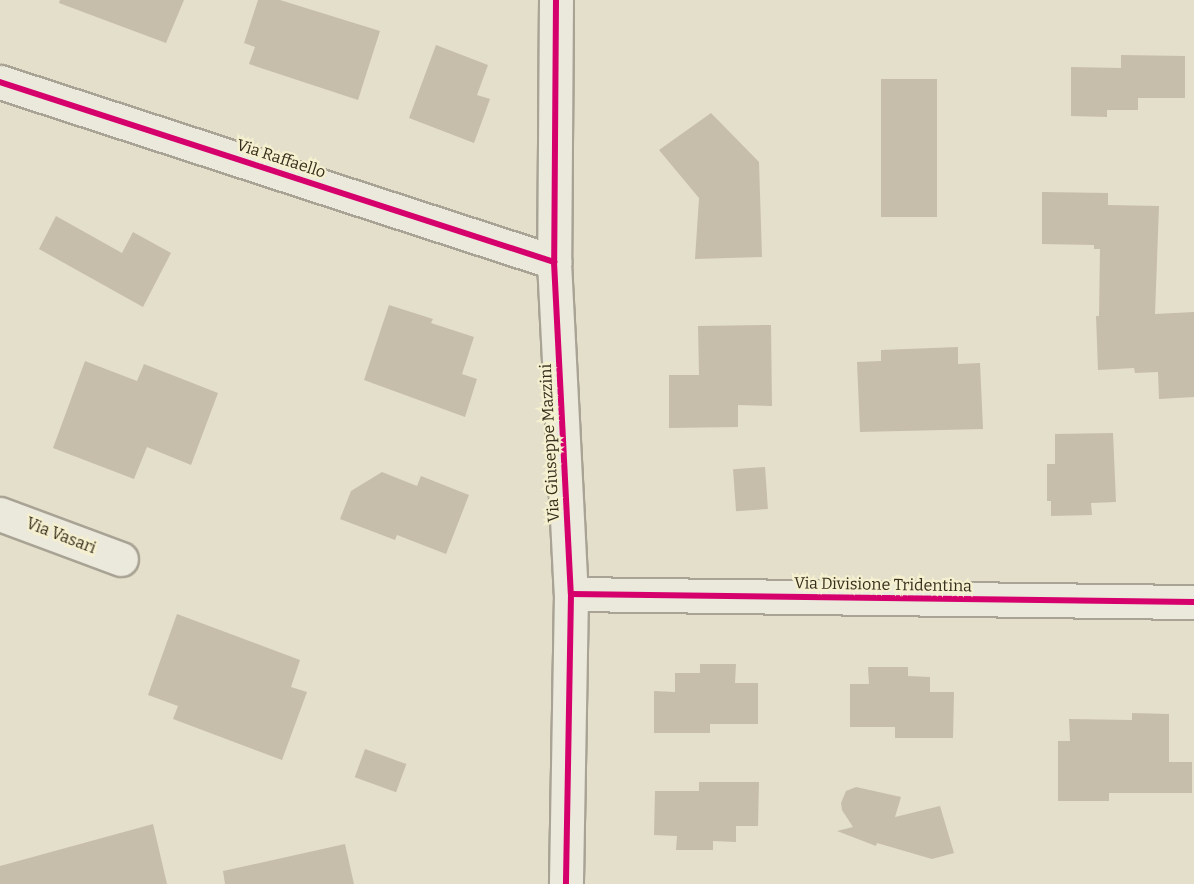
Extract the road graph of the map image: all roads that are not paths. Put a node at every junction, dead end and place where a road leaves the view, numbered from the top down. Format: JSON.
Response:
{"nodes":[{"id":1,"x":556,"y":0,"type":"edge"},
{"id":2,"x":0,"y":82,"type":"edge"},
{"id":3,"x":554,"y":262,"type":"junction"},
{"id":4,"x":0,"y":514,"type":"edge"},
{"id":5,"x":121,"y":559,"type":"dead end"},
{"id":6,"x":571,"y":594,"type":"junction"},
{"id":7,"x":1194,"y":602,"type":"edge"},
{"id":8,"x":566,"y":884,"type":"edge"}],
"edges":[{"from":1,"to":3,"type":"street","name":"Via Giuseppe Mazzini"},
{"from":2,"to":3,"type":"street","name":"Via Raffaello"},
{"from":3,"to":6,"type":"street","name":"Via Giuseppe Mazzini"},
{"from":4,"to":5,"type":"street","name":"Via Vasari"},
{"from":6,"to":7,"type":"street","name":"Via Divisione Tridentina"},
{"from":6,"to":8,"type":"street","name":"Via Giuseppe Mazzini"}]}
